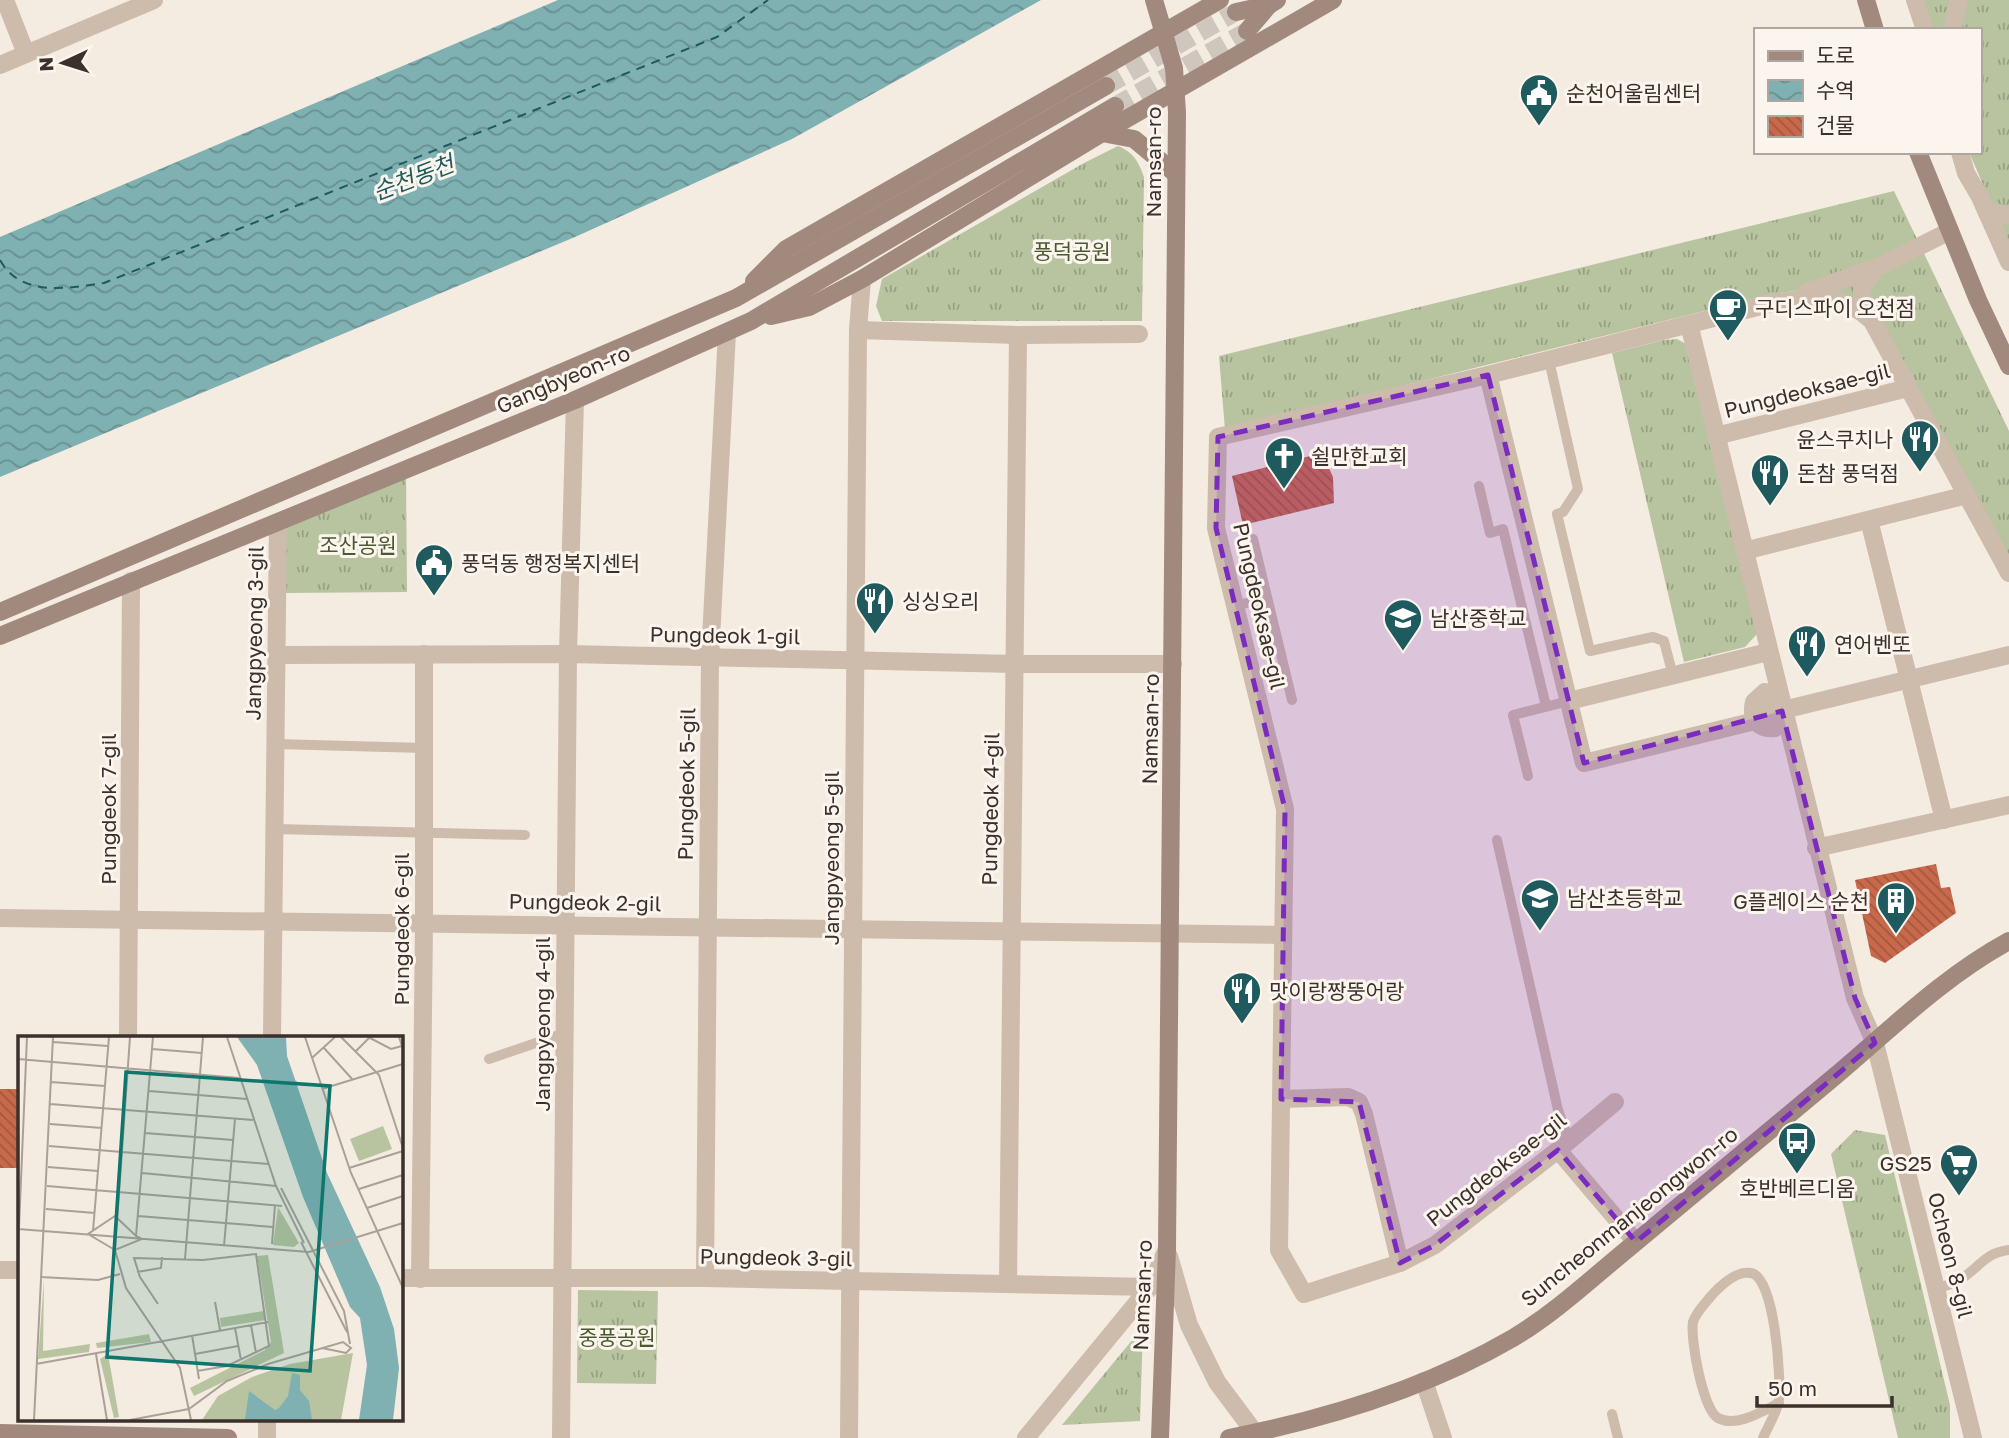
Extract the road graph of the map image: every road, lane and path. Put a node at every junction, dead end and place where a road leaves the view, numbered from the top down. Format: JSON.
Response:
{"nodes":[{"id":1,"x":5,"y":0,"type":"edge"},
{"id":2,"x":154,"y":0,"type":"edge"},
{"id":3,"x":1154,"y":0,"type":"edge"},
{"id":4,"x":1220,"y":0,"type":"edge"},
{"id":5,"x":1333,"y":0,"type":"edge"},
{"id":6,"x":1866,"y":0,"type":"edge"},
{"id":7,"x":1915,"y":0,"type":"edge"},
{"id":8,"x":1959,"y":0,"type":"edge"},
{"id":9,"x":1273,"y":2,"type":"edge"},
{"id":10,"x":1236,"y":12,"type":"tunnel mouth"},
{"id":11,"x":1163,"y":27,"type":"junction"},
{"id":12,"x":1874,"y":28,"type":"edge"},
{"id":13,"x":1924,"y":28,"type":"edge"},
{"id":14,"x":1952,"y":28,"type":"edge"},
{"id":15,"x":1247,"y":31,"type":"tunnel mouth"},
{"id":16,"x":26,"y":54,"type":"junction"},
{"id":17,"x":0,"y":65,"type":"edge"},
{"id":18,"x":1106,"y":86,"type":"tunnel mouth"},
{"id":19,"x":1175,"y":90,"type":"junction"},
{"id":20,"x":1115,"y":106,"type":"tunnel mouth"},
{"id":21,"x":1102,"y":133,"type":"junction"},
{"id":22,"x":1919,"y":154,"type":"edge"},
{"id":23,"x":1961,"y":154,"type":"edge"},
{"id":24,"x":1175,"y":173,"type":"junction"},
{"id":25,"x":1987,"y":214,"type":"junction"},
{"id":26,"x":2009,"y":216,"type":"edge"},
{"id":27,"x":1950,"y":231,"type":"junction"},
{"id":28,"x":2009,"y":262,"type":"edge"},
{"id":29,"x":1875,"y":268,"type":"junction"},
{"id":30,"x":862,"y":279,"type":"junction"},
{"id":31,"x":736,"y":298,"type":"junction"},
{"id":32,"x":1777,"y":302,"type":"junction"},
{"id":33,"x":1862,"y":312,"type":"junction"},
{"id":34,"x":751,"y":321,"type":"junction"},
{"id":35,"x":1689,"y":324,"type":"junction"},
{"id":36,"x":858,"y":330,"type":"junction"},
{"id":37,"x":727,"y":332,"type":"junction"},
{"id":38,"x":1139,"y":334,"type":"dead end"},
{"id":39,"x":1018,"y":335,"type":"junction"},
{"id":40,"x":1549,"y":360,"type":"junction"},
{"id":41,"x":2009,"y":366,"type":"edge"},
{"id":42,"x":1488,"y":375,"type":"junction"},
{"id":43,"x":1908,"y":388,"type":"junction"},
{"id":44,"x":575,"y":400,"type":"junction"},
{"id":45,"x":1716,"y":436,"type":"junction"},
{"id":46,"x":1479,"y":486,"type":"dead end"},
{"id":47,"x":1967,"y":495,"type":"junction"},
{"id":48,"x":1869,"y":520,"type":"junction"},
{"id":49,"x":278,"y":523,"type":"junction"},
{"id":50,"x":1253,"y":539,"type":"dead end"},
{"id":51,"x":1744,"y":551,"type":"junction"},
{"id":52,"x":2009,"y":573,"type":"edge"},
{"id":53,"x":131,"y":581,"type":"junction"},
{"id":54,"x":1267,"y":598,"type":"junction"},
{"id":55,"x":1235,"y":606,"type":"junction"},
{"id":56,"x":0,"y":612,"type":"edge"},
{"id":57,"x":0,"y":636,"type":"edge"},
{"id":58,"x":1768,"y":652,"type":"junction"},
{"id":59,"x":424,"y":654,"type":"junction"},
{"id":60,"x":568,"y":654,"type":"junction"},
{"id":61,"x":276,"y":655,"type":"junction"},
{"id":62,"x":2009,"y":655,"type":"edge"},
{"id":63,"x":710,"y":659,"type":"junction"},
{"id":64,"x":856,"y":660,"type":"junction"},
{"id":65,"x":1014,"y":664,"type":"junction"},
{"id":66,"x":1173,"y":664,"type":"junction"},
{"id":67,"x":1673,"y":676,"type":"junction"},
{"id":68,"x":1908,"y":679,"type":"junction"},
{"id":69,"x":1292,"y":700,"type":"dead end"},
{"id":70,"x":1569,"y":701,"type":"junction"},
{"id":71,"x":1546,"y":706,"type":"junction"},
{"id":72,"x":1769,"y":715,"type":"junction"},
{"id":73,"x":275,"y":744,"type":"junction"},
{"id":74,"x":424,"y":748,"type":"junction"},
{"id":75,"x":1528,"y":776,"type":"dead end"},
{"id":76,"x":2009,"y":805,"type":"edge"},
{"id":77,"x":1944,"y":820,"type":"junction"},
{"id":78,"x":275,"y":829,"type":"junction"},
{"id":79,"x":424,"y":832,"type":"junction"},
{"id":80,"x":525,"y":835,"type":"dead end"},
{"id":81,"x":1497,"y":840,"type":"dead end"},
{"id":82,"x":1816,"y":848,"type":"junction"},
{"id":83,"x":0,"y":918,"type":"edge"},
{"id":84,"x":130,"y":919,"type":"junction"},
{"id":85,"x":273,"y":921,"type":"junction"},
{"id":86,"x":425,"y":923,"type":"junction"},
{"id":87,"x":566,"y":925,"type":"junction"},
{"id":88,"x":706,"y":926,"type":"junction"},
{"id":89,"x":853,"y":928,"type":"junction"},
{"id":90,"x":1012,"y":930,"type":"junction"},
{"id":91,"x":1170,"y":932,"type":"junction"},
{"id":92,"x":1282,"y":934,"type":"junction"},
{"id":93,"x":2009,"y":941,"type":"edge"},
{"id":94,"x":565,"y":1033,"type":"junction"},
{"id":95,"x":128,"y":1036,"type":"edge"},
{"id":96,"x":272,"y":1036,"type":"edge"},
{"id":97,"x":1875,"y":1043,"type":"junction"},
{"id":98,"x":489,"y":1059,"type":"dead end"},
{"id":99,"x":1281,"y":1099,"type":"junction"},
{"id":100,"x":1615,"y":1102,"type":"dead end"},
{"id":101,"x":1564,"y":1146,"type":"junction"},
{"id":102,"x":1636,"y":1242,"type":"junction"},
{"id":103,"x":1167,"y":1249,"type":"junction"},
{"id":104,"x":2009,"y":1250,"type":"edge"},
{"id":105,"x":1400,"y":1263,"type":"junction"},
{"id":106,"x":0,"y":1270,"type":"edge"},
{"id":107,"x":18,"y":1270,"type":"edge"},
{"id":108,"x":402,"y":1278,"type":"edge"},
{"id":109,"x":705,"y":1278,"type":"junction"},
{"id":110,"x":420,"y":1279,"type":"junction"},
{"id":111,"x":563,"y":1279,"type":"junction"},
{"id":112,"x":850,"y":1282,"type":"junction"},
{"id":113,"x":1009,"y":1284,"type":"junction"},
{"id":114,"x":1150,"y":1287,"type":"junction"},
{"id":115,"x":1936,"y":1289,"type":"junction"},
{"id":116,"x":1424,"y":1381,"type":"junction"},
{"id":117,"x":1779,"y":1403,"type":"junction"},
{"id":118,"x":1612,"y":1414,"type":"dead end"},
{"id":119,"x":267,"y":1420,"type":"edge"},
{"id":120,"x":0,"y":1433,"type":"edge"},
{"id":121,"x":1254,"y":1436,"type":"edge"},
{"id":122,"x":228,"y":1438,"type":"edge"},
{"id":123,"x":267,"y":1438,"type":"edge"},
{"id":124,"x":561,"y":1438,"type":"edge"},
{"id":125,"x":849,"y":1438,"type":"edge"},
{"id":126,"x":1026,"y":1438,"type":"edge"},
{"id":127,"x":1160,"y":1438,"type":"edge"},
{"id":128,"x":1229,"y":1438,"type":"edge"},
{"id":129,"x":1443,"y":1438,"type":"edge"},
{"id":130,"x":1618,"y":1438,"type":"edge"},
{"id":131,"x":1763,"y":1438,"type":"edge"},
{"id":132,"x":1973,"y":1438,"type":"edge"}],
"edges":[{"from":1,"to":16,"type":"street"},
{"from":2,"to":16,"type":"street"},
{"from":3,"to":11,"type":"main road","name":"Namsan-ro"},
{"from":4,"to":11,"type":"main road"},
{"from":5,"to":19,"type":"main road"},
{"from":6,"to":12,"type":"main road"},
{"from":7,"to":13,"type":"street"},
{"from":8,"to":14,"type":"street"},
{"from":9,"to":10,"type":"main road"},
{"from":9,"to":15,"type":"main road"},
{"from":11,"to":19,"type":"main road","name":"Namsan-ro"},
{"from":11,"to":31,"type":"main road"},
{"from":16,"to":17,"type":"street"},
{"from":18,"to":31,"type":"main road","name":"Gangbyeon-ro"},
{"from":19,"to":21,"type":"main road"},
{"from":19,"to":24,"type":"main road","name":"Namsan-ro"},
{"from":20,"to":34,"type":"main road","name":"Gangbyeon-ro"},
{"from":21,"to":24,"type":"main road"},
{"from":21,"to":30,"type":"main road"},
{"from":22,"to":27,"type":"main road"},
{"from":23,"to":25,"type":"street"},
{"from":24,"to":66,"type":"main road","name":"Namsan-ro"},
{"from":25,"to":26,"type":"street"},
{"from":25,"to":28,"type":"street"},
{"from":27,"to":29,"type":"street"},
{"from":27,"to":41,"type":"main road"},
{"from":29,"to":32,"type":"street"},
{"from":29,"to":33,"type":"street"},
{"from":30,"to":34,"type":"main road"},
{"from":30,"to":36,"type":"street","name":"Jangpyeong 5-gil"},
{"from":31,"to":56,"type":"main road","name":"Gangbyeon-ro"},
{"from":32,"to":33,"type":"street","name":"Pungdeoksae-gil"},
{"from":32,"to":35,"type":"street","name":"Pungdeoksae-gil"},
{"from":33,"to":43,"type":"street","name":"Pungdeoksae-gil"},
{"from":34,"to":37,"type":"main road","name":"Gangbyeon-ro"},
{"from":35,"to":40,"type":"street","name":"Pungdeoksae-gil"},
{"from":35,"to":45,"type":"street","name":"Pungdeoksae-gil"},
{"from":36,"to":39,"type":"street"},
{"from":36,"to":64,"type":"street","name":"Jangpyeong 5-gil"},
{"from":37,"to":44,"type":"main road","name":"Gangbyeon-ro"},
{"from":37,"to":63,"type":"street","name":"Pungdeok 5-gil"},
{"from":38,"to":39,"type":"street"},
{"from":39,"to":65,"type":"street","name":"Pungdeok 4-gil"},
{"from":40,"to":42,"type":"street","name":"Pungdeoksae-gil"},
{"from":40,"to":67,"type":"lane"},
{"from":42,"to":55,"type":"street","name":"Pungdeoksae-gil"},
{"from":42,"to":70,"type":"street"},
{"from":43,"to":45,"type":"street","name":"Pungdeoksae-gil"},
{"from":43,"to":47,"type":"street","name":"Pungdeoksae-gil"},
{"from":44,"to":49,"type":"main road","name":"Gangbyeon-ro"},
{"from":44,"to":60,"type":"street","name":"Jangpyeong 4-gil"},
{"from":45,"to":51,"type":"street","name":"Pungdeoksae-gil"},
{"from":46,"to":71,"type":"lane"},
{"from":47,"to":48,"type":"street"},
{"from":47,"to":52,"type":"street","name":"Pungdeoksae-gil"},
{"from":48,"to":51,"type":"street"},
{"from":48,"to":68,"type":"street"},
{"from":49,"to":53,"type":"main road","name":"Gangbyeon-ro"},
{"from":49,"to":61,"type":"street","name":"Jangpyeong 3-gil"},
{"from":50,"to":54,"type":"lane"},
{"from":51,"to":58,"type":"street","name":"Pungdeoksae-gil"},
{"from":53,"to":57,"type":"main road","name":"Gangbyeon-ro"},
{"from":53,"to":84,"type":"street","name":"Pungdeok 7-gil"},
{"from":54,"to":55,"type":"lane"},
{"from":54,"to":69,"type":"lane"},
{"from":55,"to":92,"type":"street","name":"Pungdeoksae-gil"},
{"from":58,"to":67,"type":"street"},
{"from":58,"to":72,"type":"street","name":"Pungdeoksae-gil"},
{"from":59,"to":60,"type":"street","name":"Pungdeok 1-gil"},
{"from":59,"to":61,"type":"street","name":"Pungdeok 1-gil"},
{"from":59,"to":74,"type":"street","name":"Pungdeok 6-gil"},
{"from":60,"to":63,"type":"street","name":"Pungdeok 1-gil"},
{"from":60,"to":87,"type":"street","name":"Jangpyeong 4-gil"},
{"from":61,"to":73,"type":"street","name":"Jangpyeong 3-gil"},
{"from":62,"to":68,"type":"street"},
{"from":63,"to":64,"type":"street","name":"Pungdeok 1-gil"},
{"from":63,"to":88,"type":"street","name":"Pungdeok 5-gil"},
{"from":64,"to":65,"type":"street","name":"Pungdeok 1-gil"},
{"from":64,"to":89,"type":"street","name":"Jangpyeong 5-gil"},
{"from":65,"to":66,"type":"street","name":"Pungdeok 1-gil"},
{"from":65,"to":90,"type":"street","name":"Pungdeok 4-gil"},
{"from":66,"to":91,"type":"main road","name":"Namsan-ro"},
{"from":67,"to":70,"type":"street"},
{"from":68,"to":72,"type":"street"},
{"from":68,"to":77,"type":"street"},
{"from":70,"to":71,"type":"lane"},
{"from":70,"to":72,"type":"street"},
{"from":71,"to":75,"type":"lane"},
{"from":72,"to":82,"type":"street","name":"Pungdeoksae-gil"},
{"from":73,"to":74,"type":"lane","name":"Jangpyeong 3-gil"},
{"from":73,"to":78,"type":"street","name":"Jangpyeong 3-gil"},
{"from":74,"to":79,"type":"street","name":"Pungdeok 6-gil"},
{"from":76,"to":77,"type":"street"},
{"from":77,"to":82,"type":"street"},
{"from":78,"to":79,"type":"lane"},
{"from":78,"to":85,"type":"street","name":"Jangpyeong 3-gil"},
{"from":79,"to":80,"type":"lane","name":"Pungdeok 6-gil"},
{"from":79,"to":86,"type":"street","name":"Pungdeok 6-gil"},
{"from":81,"to":101,"type":"lane"},
{"from":82,"to":97,"type":"street","name":"Pungdeoksae-gil"},
{"from":83,"to":84,"type":"street","name":"Pungdeok 2-gil"},
{"from":84,"to":85,"type":"street","name":"Pungdeok 2-gil"},
{"from":84,"to":95,"type":"street","name":"Pungdeok 7-gil"},
{"from":85,"to":86,"type":"street","name":"Pungdeok 2-gil"},
{"from":85,"to":96,"type":"street","name":"Jangpyeong 3-gil"},
{"from":86,"to":87,"type":"street","name":"Pungdeok 2-gil"},
{"from":86,"to":110,"type":"street","name":"Pungdeok 6-gil"},
{"from":87,"to":88,"type":"street","name":"Pungdeok 2-gil"},
{"from":87,"to":94,"type":"street","name":"Jangpyeong 4-gil"},
{"from":88,"to":89,"type":"street","name":"Pungdeok 2-gil"},
{"from":88,"to":109,"type":"street","name":"Pungdeok 5-gil"},
{"from":89,"to":90,"type":"street","name":"Pungdeok 2-gil"},
{"from":89,"to":112,"type":"street","name":"Jangpyeong 5-gil"},
{"from":90,"to":91,"type":"street","name":"Pungdeok 2-gil"},
{"from":90,"to":113,"type":"street","name":"Pungdeok 4-gil"},
{"from":91,"to":92,"type":"street","name":"Pungdeok 2-gil"},
{"from":91,"to":103,"type":"main road","name":"Namsan-ro"},
{"from":92,"to":99,"type":"street","name":"Pungdeoksae-gil"},
{"from":93,"to":97,"type":"main road","name":"Suncheonmanjeongwon-ro"},
{"from":94,"to":98,"type":"lane"},
{"from":94,"to":111,"type":"street","name":"Jangpyeong 4-gil"},
{"from":97,"to":102,"type":"main road","name":"Suncheonmanjeongwon-ro"},
{"from":97,"to":115,"type":"street","name":"Ocheon 8-gil"},
{"from":99,"to":105,"type":"street"},
{"from":99,"to":105,"type":"street","name":"Pungdeoksae-gil"},
{"from":100,"to":101,"type":"street","name":"Pungdeoksae-gil"},
{"from":101,"to":102,"type":"street"},
{"from":101,"to":105,"type":"street","name":"Pungdeoksae-gil"},
{"from":102,"to":116,"type":"main road","name":"Suncheonmanjeongwon-ro"},
{"from":103,"to":114,"type":"street"},
{"from":103,"to":121,"type":"street"},
{"from":103,"to":127,"type":"main road","name":"Namsan-ro"},
{"from":104,"to":115,"type":"lane"},
{"from":106,"to":107,"type":"street"},
{"from":108,"to":110,"type":"street","name":"Pungdeok 3-gil"},
{"from":109,"to":111,"type":"street","name":"Pungdeok 3-gil"},
{"from":109,"to":112,"type":"street","name":"Pungdeok 3-gil"},
{"from":110,"to":111,"type":"street","name":"Pungdeok 3-gil"},
{"from":111,"to":124,"type":"street","name":"Jangpyeong 4-gil"},
{"from":112,"to":113,"type":"street","name":"Pungdeok 3-gil"},
{"from":112,"to":125,"type":"street","name":"Jangpyeong 5-gil"},
{"from":113,"to":114,"type":"street","name":"Pungdeok 3-gil"},
{"from":114,"to":126,"type":"street"},
{"from":115,"to":132,"type":"street","name":"Ocheon 8-gil"},
{"from":116,"to":121,"type":"main road","name":"Suncheonmanjeongwon-ro"},
{"from":116,"to":129,"type":"street"},
{"from":117,"to":117,"type":"lane"},
{"from":117,"to":131,"type":"lane"},
{"from":118,"to":130,"type":"lane"},
{"from":119,"to":123,"type":"street"},
{"from":120,"to":122,"type":"main road"},
{"from":121,"to":128,"type":"main road","name":"Suncheonmanjeongwon-ro"}]}
